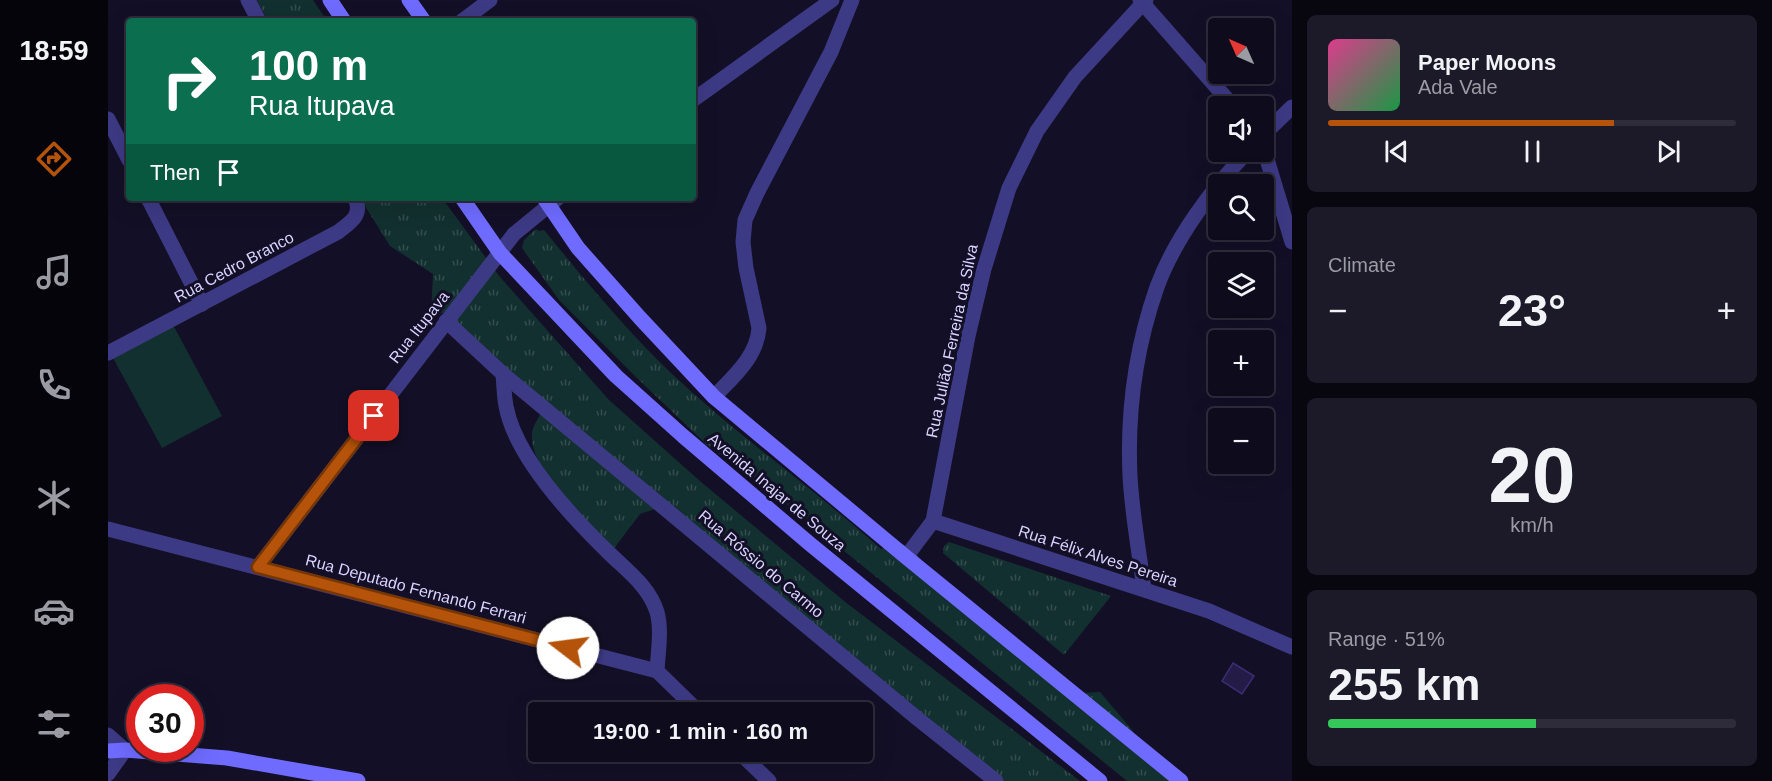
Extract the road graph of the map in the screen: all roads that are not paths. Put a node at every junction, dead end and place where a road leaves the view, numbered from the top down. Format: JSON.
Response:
{"nodes":[{"id":1,"x":248,"y":0,"type":"edge"},
{"id":2,"x":330,"y":0,"type":"edge"},
{"id":3,"x":409,"y":0,"type":"edge"},
{"id":4,"x":490,"y":0,"type":"edge"},
{"id":5,"x":832,"y":0,"type":"edge"},
{"id":6,"x":852,"y":0,"type":"edge"},
{"id":7,"x":1143,"y":1,"type":"edge"},
{"id":8,"x":257,"y":18,"type":"edge"},
{"id":9,"x":342,"y":18,"type":"edge"},
{"id":10,"x":422,"y":18,"type":"edge"},
{"id":11,"x":466,"y":18,"type":"edge"},
{"id":12,"x":1224,"y":96,"type":"edge"},
{"id":13,"x":696,"y":98,"type":"edge"},
{"id":14,"x":1292,"y":107,"type":"edge"},
{"id":15,"x":108,"y":119,"type":"edge"},
{"id":16,"x":1274,"y":124,"type":"edge"},
{"id":17,"x":126,"y":154,"type":"edge"},
{"id":18,"x":1237,"y":162,"type":"edge"},
{"id":19,"x":1268,"y":162,"type":"edge"},
{"id":20,"x":150,"y":201,"type":"edge"},
{"id":21,"x":356,"y":201,"type":"edge"},
{"id":22,"x":464,"y":201,"type":"edge"},
{"id":23,"x":550,"y":201,"type":"edge"},
{"id":24,"x":1292,"y":242,"type":"edge"},
{"id":25,"x":500,"y":253,"type":"junction"},
{"id":26,"x":202,"y":304,"type":"junction"},
{"id":27,"x":446,"y":321,"type":"junction"},
{"id":28,"x":108,"y":353,"type":"edge"},
{"id":29,"x":503,"y":374,"type":"junction"},
{"id":30,"x":714,"y":397,"type":"junction"},
{"id":31,"x":933,"y":521,"type":"junction"},
{"id":32,"x":108,"y":529,"type":"edge"},
{"id":33,"x":906,"y":557,"type":"junction"},
{"id":34,"x":258,"y":567,"type":"junction"},
{"id":35,"x":1144,"y":589,"type":"junction"},
{"id":36,"x":1292,"y":647,"type":"edge"},
{"id":37,"x":657,"y":671,"type":"junction"},
{"id":38,"x":689,"y":702,"type":"edge"},
{"id":39,"x":108,"y":735,"type":"edge"},
{"id":40,"x":125,"y":750,"type":"junction"},
{"id":41,"x":108,"y":751,"type":"edge"},
{"id":42,"x":749,"y":762,"type":"edge"},
{"id":43,"x":108,"y":774,"type":"edge"},
{"id":44,"x":347,"y":780,"type":"edge"},
{"id":45,"x":769,"y":781,"type":"edge"},
{"id":46,"x":996,"y":781,"type":"edge"},
{"id":47,"x":1100,"y":781,"type":"edge"},
{"id":48,"x":1181,"y":781,"type":"edge"}],
"edges":[{"from":1,"to":8,"type":"street"},
{"from":2,"to":9,"type":"main road"},
{"from":3,"to":10,"type":"main road"},
{"from":4,"to":11,"type":"street"},
{"from":5,"to":13,"type":"street"},
{"from":6,"to":30,"type":"street"},
{"from":7,"to":12,"type":"street"},
{"from":7,"to":31,"type":"street","name":"Rua Julião Ferreira da Silva"},
{"from":14,"to":16,"type":"street"},
{"from":15,"to":17,"type":"street"},
{"from":18,"to":35,"type":"street"},
{"from":19,"to":24,"type":"street"},
{"from":20,"to":26,"type":"street"},
{"from":21,"to":26,"type":"street","name":"Rua Cedro Branco"},
{"from":22,"to":25,"type":"main road","name":"Avenida Inajar de Souza"},
{"from":23,"to":25,"type":"street","name":"Rua Itupava"},
{"from":23,"to":30,"type":"main road","name":"Avenida Inajar de Souza"},
{"from":25,"to":27,"type":"street","name":"Rua Itupava"},
{"from":25,"to":47,"type":"main road","name":"Avenida Inajar de Souza"},
{"from":26,"to":28,"type":"street","name":"Rua Cedro Branco"},
{"from":27,"to":29,"type":"street","name":"Rua Róssio do Carmo"},
{"from":27,"to":34,"type":"street","name":"Rua Itupava"},
{"from":29,"to":37,"type":"street"},
{"from":29,"to":46,"type":"street","name":"Rua Róssio do Carmo"},
{"from":30,"to":33,"type":"main road","name":"Avenida Inajar de Souza"},
{"from":31,"to":33,"type":"street"},
{"from":31,"to":35,"type":"street","name":"Rua Félix Alves Pereira"},
{"from":32,"to":34,"type":"street","name":"Rua Deputado Fernando Ferrari"},
{"from":33,"to":48,"type":"main road","name":"Avenida Inajar de Souza"},
{"from":34,"to":37,"type":"street","name":"Rua Deputado Fernando Ferrari"},
{"from":35,"to":36,"type":"street","name":"Rua Félix Alves Pereira"},
{"from":37,"to":38,"type":"street","name":"Rua Deputado Fernando Ferrari"},
{"from":39,"to":40,"type":"street"},
{"from":40,"to":41,"type":"main road"},
{"from":40,"to":43,"type":"street"},
{"from":40,"to":44,"type":"main road"},
{"from":42,"to":45,"type":"street"}]}
